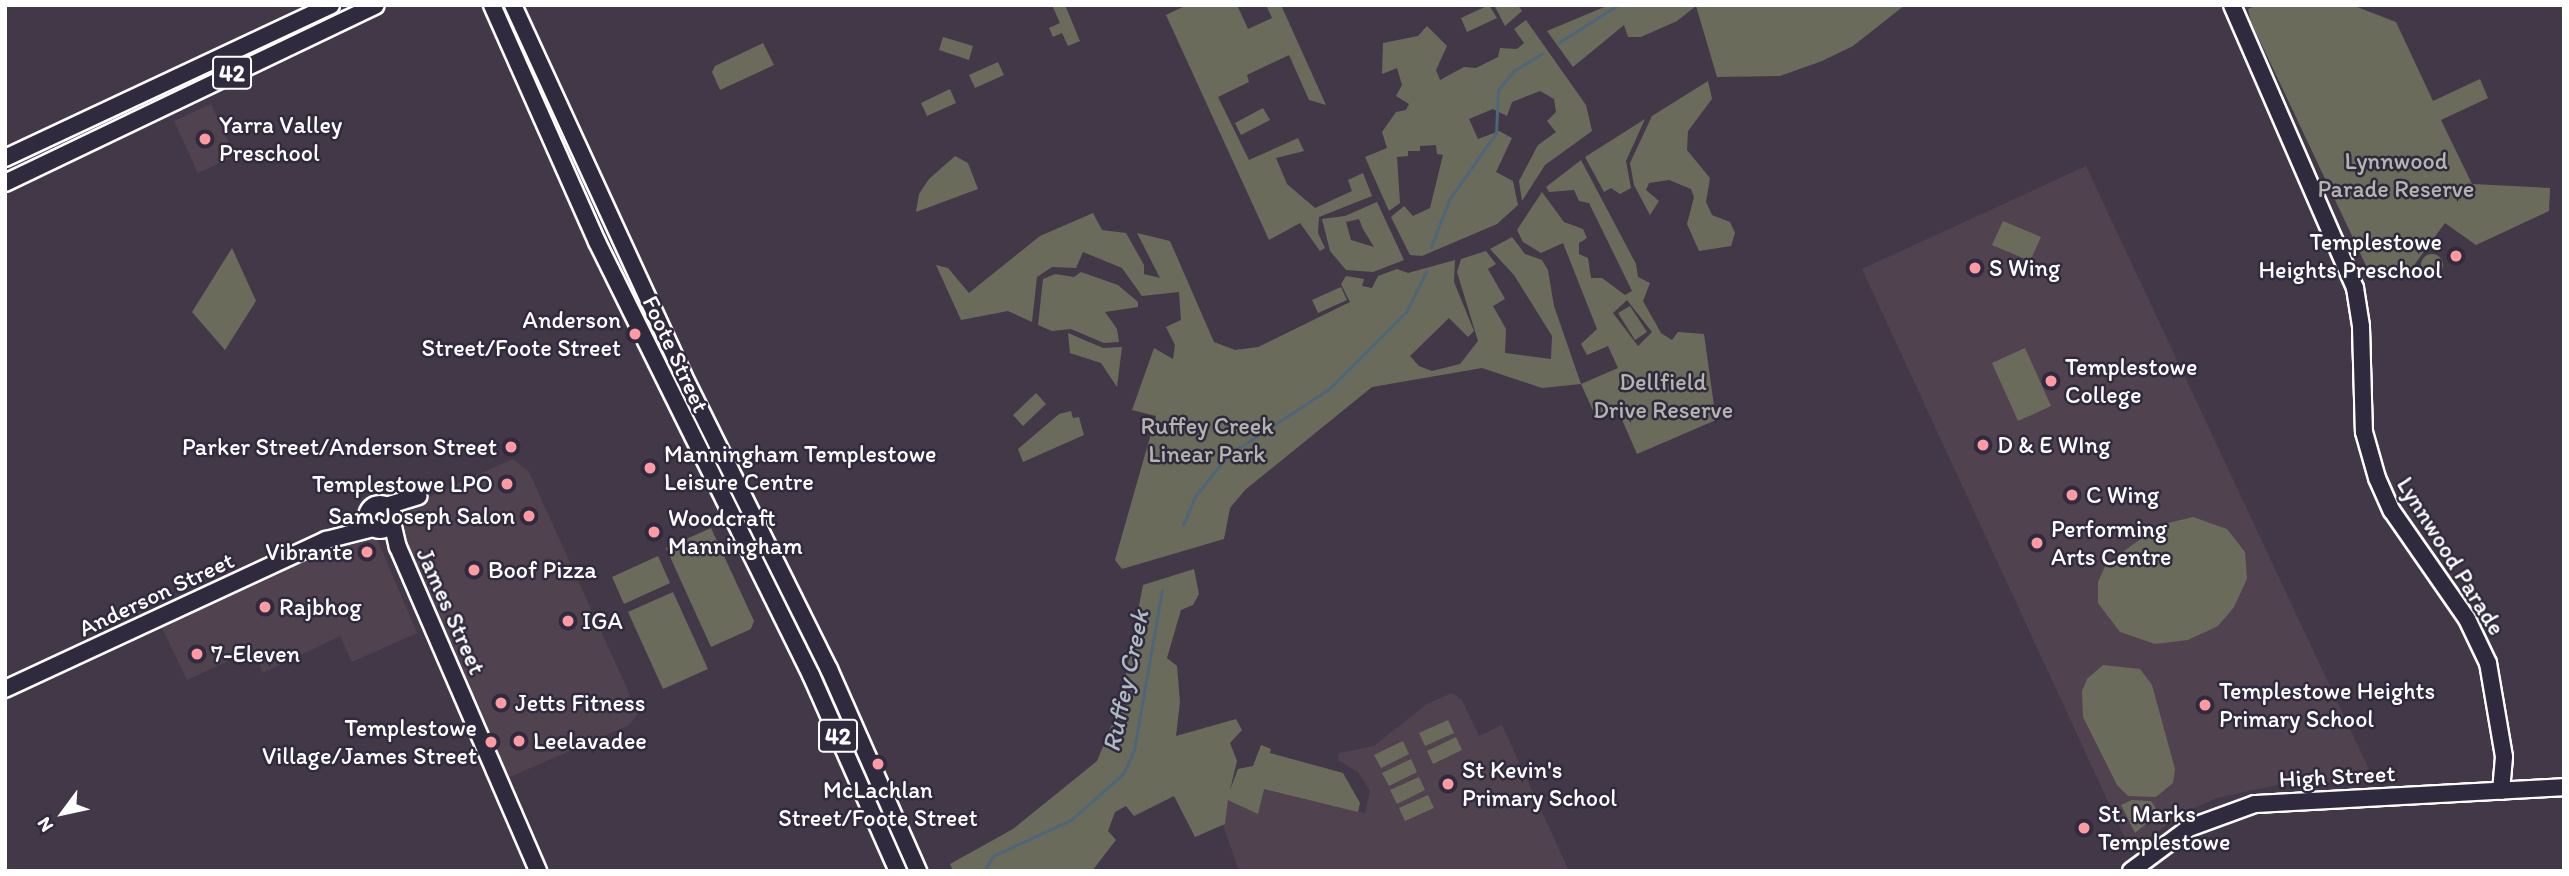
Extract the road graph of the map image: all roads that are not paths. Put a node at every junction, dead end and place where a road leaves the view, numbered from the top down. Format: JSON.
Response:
{"nodes":[{"id":1,"x":331,"y":5,"type":"edge"},
{"id":2,"x":376,"y":5,"type":"edge"},
{"id":3,"x":513,"y":5,"type":"edge"},
{"id":4,"x":2232,"y":5,"type":"edge"},
{"id":5,"x":492,"y":7,"type":"edge"},
{"id":6,"x":5,"y":158,"type":"edge"},
{"id":7,"x":5,"y":183,"type":"edge"},
{"id":8,"x":617,"y":235,"type":"junction"},
{"id":9,"x":597,"y":242,"type":"junction"},
{"id":10,"x":683,"y":375,"type":"junction"},
{"id":11,"x":666,"y":388,"type":"junction"},
{"id":12,"x":708,"y":426,"type":"junction"},
{"id":13,"x":689,"y":435,"type":"junction"},
{"id":14,"x":390,"y":515,"type":"junction"},
{"id":15,"x":373,"y":523,"type":"junction"},
{"id":16,"x":410,"y":587,"type":"junction"},
{"id":17,"x":817,"y":642,"type":"junction"},
{"id":18,"x":799,"y":651,"type":"junction"},
{"id":19,"x":5,"y":689,"type":"edge"},
{"id":20,"x":2564,"y":787,"type":"edge"},
{"id":21,"x":2501,"y":790,"type":"junction"},
{"id":22,"x":537,"y":871,"type":"edge"},
{"id":23,"x":898,"y":871,"type":"edge"},
{"id":24,"x":918,"y":871,"type":"edge"},
{"id":25,"x":2131,"y":871,"type":"edge"}],
"edges":[{"from":1,"to":6,"type":"main road","number":"42"},
{"from":2,"to":7,"type":"main road","number":"42"},
{"from":3,"to":8,"type":"main road","name":"Foote Street","number":"42"},
{"from":4,"to":21,"type":"main road","name":"Lynnwood Parade"},
{"from":5,"to":9,"type":"main road","name":"Foote Street","number":"42"},
{"from":8,"to":9,"type":"main road"},
{"from":8,"to":10,"type":"main road","name":"Foote Street","number":"42"},
{"from":9,"to":11,"type":"main road","name":"Foote Street","number":"42"},
{"from":10,"to":11,"type":"main road"},
{"from":10,"to":12,"type":"main road","name":"Foote Street","number":"42"},
{"from":11,"to":13,"type":"main road","name":"Foote Street","number":"42"},
{"from":12,"to":13,"type":"main road"},
{"from":12,"to":17,"type":"main road","name":"Foote Street","number":"42"},
{"from":13,"to":18,"type":"main road","name":"Foote Street","number":"42"},
{"from":14,"to":15,"type":"main road"},
{"from":14,"to":15,"type":"main road"},
{"from":14,"to":16,"type":"main road","name":"James Street"},
{"from":15,"to":16,"type":"main road","name":"James Street"},
{"from":15,"to":19,"type":"main road","name":"Anderson Street"},
{"from":16,"to":22,"type":"main road","name":"James Street"},
{"from":17,"to":18,"type":"main road"},
{"from":17,"to":24,"type":"main road","name":"Foote Street","number":"42"},
{"from":18,"to":23,"type":"main road","name":"Foote Street","number":"42"},
{"from":20,"to":21,"type":"main road","name":"High Street"},
{"from":21,"to":25,"type":"main road","name":"High Street"}]}
